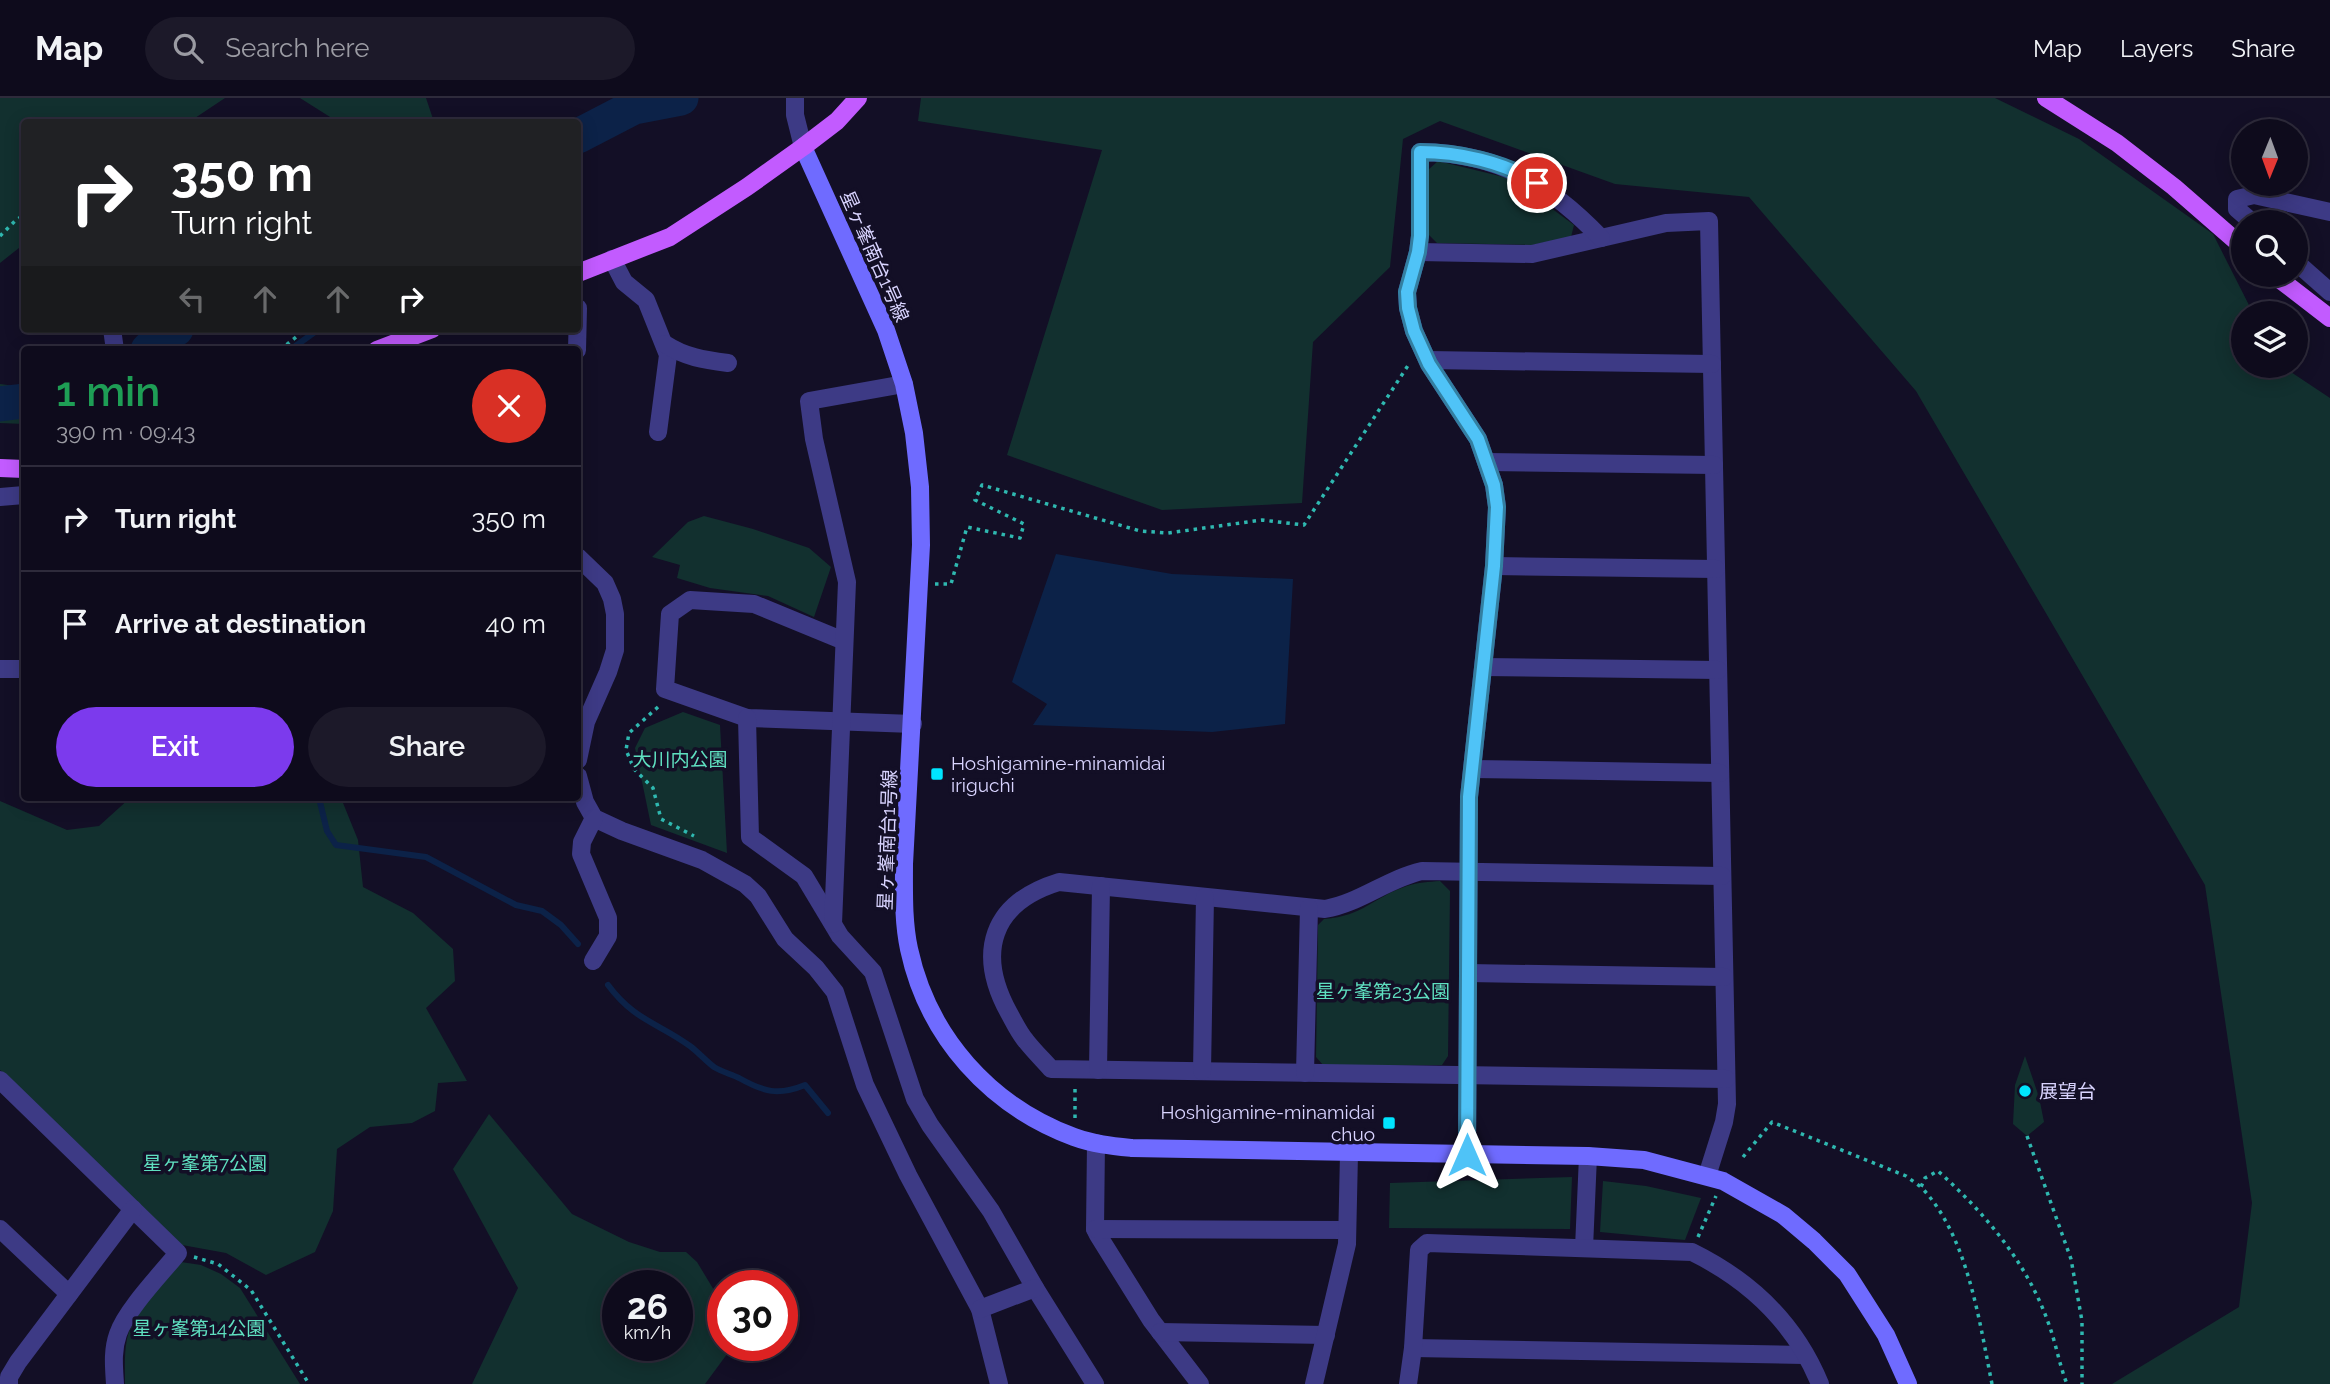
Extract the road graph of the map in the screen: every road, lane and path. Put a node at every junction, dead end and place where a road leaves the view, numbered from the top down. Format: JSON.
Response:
{"nodes":[{"id":1,"x":858,"y":98,"type":"edge"},
{"id":2,"x":2046,"y":98,"type":"edge"},
{"id":3,"x":795,"y":106,"type":"edge"},
{"id":4,"x":803,"y":147,"type":"junction"},
{"id":5,"x":2238,"y":210,"type":"edge"},
{"id":6,"x":2330,"y":212,"type":"edge"},
{"id":7,"x":21,"y":217,"type":"edge"},
{"id":8,"x":0,"y":236,"type":"edge"},
{"id":9,"x":2231,"y":237,"type":"edge"},
{"id":10,"x":1601,"y":238,"type":"junction"},
{"id":11,"x":1418,"y":252,"type":"junction"},
{"id":12,"x":612,"y":259,"type":"junction"},
{"id":13,"x":581,"y":271,"type":"edge"},
{"id":14,"x":2308,"y":273,"type":"edge"},
{"id":15,"x":2290,"y":287,"type":"edge"},
{"id":16,"x":2330,"y":292,"type":"edge"},
{"id":17,"x":2330,"y":318,"type":"edge"},
{"id":18,"x":301,"y":333,"type":"edge"},
{"id":19,"x":422,"y":333,"type":"edge"},
{"id":20,"x":665,"y":344,"type":"junction"},
{"id":21,"x":284,"y":346,"type":"edge"},
{"id":22,"x":387,"y":346,"type":"edge"},
{"id":23,"x":1424,"y":353,"type":"junction"},
{"id":24,"x":728,"y":363,"type":"dead end"},
{"id":25,"x":1712,"y":364,"type":"junction"},
{"id":26,"x":904,"y":384,"type":"junction"},
{"id":27,"x":658,"y":432,"type":"dead end"},
{"id":28,"x":1487,"y":462,"type":"junction"},
{"id":29,"x":1714,"y":465,"type":"junction"},
{"id":30,"x":0,"y":468,"type":"edge"},
{"id":31,"x":21,"y":469,"type":"edge"},
{"id":32,"x":21,"y":495,"type":"edge"},
{"id":33,"x":0,"y":497,"type":"edge"},
{"id":34,"x":581,"y":560,"type":"edge"},
{"id":35,"x":1494,"y":566,"type":"junction"},
{"id":36,"x":1716,"y":569,"type":"junction"},
{"id":37,"x":919,"y":584,"type":"junction"},
{"id":38,"x":844,"y":641,"type":"junction"},
{"id":39,"x":1484,"y":667,"type":"junction"},
{"id":40,"x":0,"y":669,"type":"edge"},
{"id":41,"x":21,"y":669,"type":"edge"},
{"id":42,"x":1718,"y":670,"type":"junction"},
{"id":43,"x":677,"y":693,"type":"junction"},
{"id":44,"x":747,"y":718,"type":"junction"},
{"id":45,"x":841,"y":721,"type":"junction"},
{"id":46,"x":913,"y":724,"type":"junction"},
{"id":47,"x":581,"y":746,"type":"edge"},
{"id":48,"x":1473,"y":769,"type":"junction"},
{"id":49,"x":1720,"y":773,"type":"junction"},
{"id":50,"x":581,"y":787,"type":"edge"},
{"id":51,"x":594,"y":818,"type":"junction"},
{"id":52,"x":702,"y":860,"type":"junction"},
{"id":53,"x":1468,"y":872,"type":"junction"},
{"id":54,"x":1722,"y":876,"type":"junction"},
{"id":55,"x":1101,"y":886,"type":"junction"},
{"id":56,"x":1205,"y":897,"type":"junction"},
{"id":57,"x":1309,"y":908,"type":"junction"},
{"id":58,"x":833,"y":924,"type":"junction"},
{"id":59,"x":593,"y":961,"type":"dead end"},
{"id":60,"x":1468,"y":973,"type":"junction"},
{"id":61,"x":1724,"y":977,"type":"junction"},
{"id":62,"x":1076,"y":1069,"type":"junction"},
{"id":63,"x":1098,"y":1070,"type":"junction"},
{"id":64,"x":1202,"y":1071,"type":"junction"},
{"id":65,"x":1304,"y":1073,"type":"junction"},
{"id":66,"x":1467,"y":1075,"type":"junction"},
{"id":67,"x":1726,"y":1079,"type":"junction"},
{"id":68,"x":0,"y":1080,"type":"edge"},
{"id":69,"x":2027,"y":1136,"type":"dead end"},
{"id":70,"x":1074,"y":1137,"type":"junction"},
{"id":71,"x":1096,"y":1143,"type":"junction"},
{"id":72,"x":1349,"y":1154,"type":"junction"},
{"id":73,"x":1467,"y":1155,"type":"junction"},
{"id":74,"x":1588,"y":1156,"type":"junction"},
{"id":75,"x":1743,"y":1157,"type":"dead end"},
{"id":76,"x":1715,"y":1179,"type":"junction"},
{"id":77,"x":1921,"y":1187,"type":"junction"},
{"id":78,"x":133,"y":1209,"type":"junction"},
{"id":79,"x":0,"y":1228,"type":"edge"},
{"id":80,"x":1095,"y":1228,"type":"junction"},
{"id":81,"x":1347,"y":1230,"type":"junction"},
{"id":82,"x":1584,"y":1248,"type":"junction"},
{"id":83,"x":1692,"y":1252,"type":"junction"},
{"id":84,"x":178,"y":1253,"type":"junction"},
{"id":85,"x":1035,"y":1288,"type":"junction"},
{"id":86,"x":69,"y":1294,"type":"junction"},
{"id":87,"x":980,"y":1309,"type":"junction"},
{"id":88,"x":1160,"y":1332,"type":"junction"},
{"id":89,"x":1326,"y":1335,"type":"junction"},
{"id":90,"x":1413,"y":1348,"type":"junction"},
{"id":91,"x":1804,"y":1355,"type":"junction"},
{"id":92,"x":6,"y":1378,"type":"edge"},
{"id":93,"x":115,"y":1384,"type":"edge"},
{"id":94,"x":309,"y":1384,"type":"edge"},
{"id":95,"x":999,"y":1384,"type":"edge"},
{"id":96,"x":1095,"y":1384,"type":"edge"},
{"id":97,"x":1200,"y":1384,"type":"edge"},
{"id":98,"x":1314,"y":1384,"type":"edge"},
{"id":99,"x":1408,"y":1384,"type":"edge"},
{"id":100,"x":1820,"y":1384,"type":"edge"},
{"id":101,"x":1908,"y":1384,"type":"edge"},
{"id":102,"x":1992,"y":1384,"type":"edge"},
{"id":103,"x":2067,"y":1384,"type":"edge"},
{"id":104,"x":2082,"y":1384,"type":"edge"}],
"edges":[{"from":1,"to":4,"type":"main road"},
{"from":2,"to":9,"type":"main road"},
{"from":3,"to":4,"type":"street"},
{"from":4,"to":12,"type":"main road"},
{"from":4,"to":26,"type":"street","name":"星ヶ峯南台1号線"},
{"from":5,"to":6,"type":"street"},
{"from":7,"to":8,"type":"path"},
{"from":10,"to":11,"type":"street"},
{"from":10,"to":11,"type":"street"},
{"from":10,"to":25,"type":"street"},
{"from":11,"to":23,"type":"street"},
{"from":12,"to":13,"type":"main road"},
{"from":12,"to":20,"type":"street"},
{"from":14,"to":16,"type":"street"},
{"from":15,"to":17,"type":"main road"},
{"from":18,"to":21,"type":"path"},
{"from":19,"to":22,"type":"main road"},
{"from":20,"to":24,"type":"street"},
{"from":20,"to":27,"type":"street"},
{"from":23,"to":25,"type":"street"},
{"from":23,"to":28,"type":"street"},
{"from":23,"to":37,"type":"path"},
{"from":25,"to":29,"type":"street"},
{"from":26,"to":37,"type":"street","name":"星ヶ峯南台1号線"},
{"from":26,"to":38,"type":"street"},
{"from":28,"to":29,"type":"street"},
{"from":28,"to":35,"type":"street"},
{"from":29,"to":36,"type":"street"},
{"from":30,"to":31,"type":"main road"},
{"from":32,"to":33,"type":"street"},
{"from":34,"to":47,"type":"street"},
{"from":35,"to":36,"type":"street"},
{"from":35,"to":39,"type":"street"},
{"from":36,"to":42,"type":"street"},
{"from":37,"to":46,"type":"street","name":"星ヶ峯南台1号線"},
{"from":38,"to":43,"type":"street"},
{"from":38,"to":45,"type":"street"},
{"from":39,"to":42,"type":"street"},
{"from":39,"to":48,"type":"street"},
{"from":40,"to":41,"type":"street"},
{"from":42,"to":49,"type":"street"},
{"from":43,"to":44,"type":"street"},
{"from":43,"to":52,"type":"path"},
{"from":44,"to":45,"type":"street"},
{"from":44,"to":58,"type":"street"},
{"from":45,"to":46,"type":"street"},
{"from":45,"to":58,"type":"street"},
{"from":46,"to":70,"type":"street","name":"星ヶ峯南台1号線"},
{"from":48,"to":49,"type":"street"},
{"from":48,"to":53,"type":"street"},
{"from":49,"to":54,"type":"street"},
{"from":50,"to":51,"type":"street"},
{"from":51,"to":52,"type":"street"},
{"from":51,"to":59,"type":"street"},
{"from":52,"to":87,"type":"street"},
{"from":53,"to":54,"type":"street"},
{"from":53,"to":57,"type":"street"},
{"from":53,"to":60,"type":"street"},
{"from":54,"to":61,"type":"street"},
{"from":55,"to":56,"type":"street"},
{"from":55,"to":62,"type":"street"},
{"from":55,"to":63,"type":"street"},
{"from":56,"to":57,"type":"street"},
{"from":56,"to":64,"type":"street"},
{"from":57,"to":65,"type":"street"},
{"from":58,"to":85,"type":"street"},
{"from":60,"to":61,"type":"street"},
{"from":60,"to":66,"type":"street"},
{"from":61,"to":67,"type":"street"},
{"from":62,"to":63,"type":"street"},
{"from":62,"to":70,"type":"path"},
{"from":63,"to":64,"type":"street"},
{"from":64,"to":65,"type":"street"},
{"from":65,"to":66,"type":"street"},
{"from":66,"to":67,"type":"street"},
{"from":66,"to":73,"type":"street"},
{"from":67,"to":76,"type":"street"},
{"from":68,"to":78,"type":"street"},
{"from":69,"to":104,"type":"path"},
{"from":70,"to":71,"type":"street","name":"星ヶ峯南台1号線"},
{"from":71,"to":72,"type":"street","name":"星ヶ峯南台1号線"},
{"from":71,"to":80,"type":"street"},
{"from":72,"to":73,"type":"street","name":"星ヶ峯南台1号線"},
{"from":72,"to":81,"type":"street"},
{"from":73,"to":74,"type":"street","name":"星ヶ峯南台1号線"},
{"from":74,"to":76,"type":"street","name":"星ヶ峯南台1号線"},
{"from":74,"to":82,"type":"street"},
{"from":75,"to":77,"type":"path"},
{"from":76,"to":83,"type":"path"},
{"from":76,"to":101,"type":"street","name":"星ヶ峯南台1号線"},
{"from":77,"to":102,"type":"path"},
{"from":77,"to":103,"type":"path"},
{"from":78,"to":84,"type":"street"},
{"from":78,"to":86,"type":"street"},
{"from":79,"to":86,"type":"street"},
{"from":80,"to":81,"type":"street"},
{"from":80,"to":88,"type":"street"},
{"from":81,"to":89,"type":"street"},
{"from":82,"to":83,"type":"street"},
{"from":82,"to":90,"type":"street"},
{"from":83,"to":91,"type":"street"},
{"from":84,"to":93,"type":"street"},
{"from":84,"to":94,"type":"path"},
{"from":85,"to":87,"type":"street"},
{"from":85,"to":96,"type":"street"},
{"from":86,"to":92,"type":"street"},
{"from":87,"to":95,"type":"street"},
{"from":88,"to":89,"type":"street"},
{"from":88,"to":97,"type":"street"},
{"from":89,"to":98,"type":"street"},
{"from":90,"to":91,"type":"street"},
{"from":90,"to":99,"type":"street"},
{"from":91,"to":100,"type":"street"}]}
